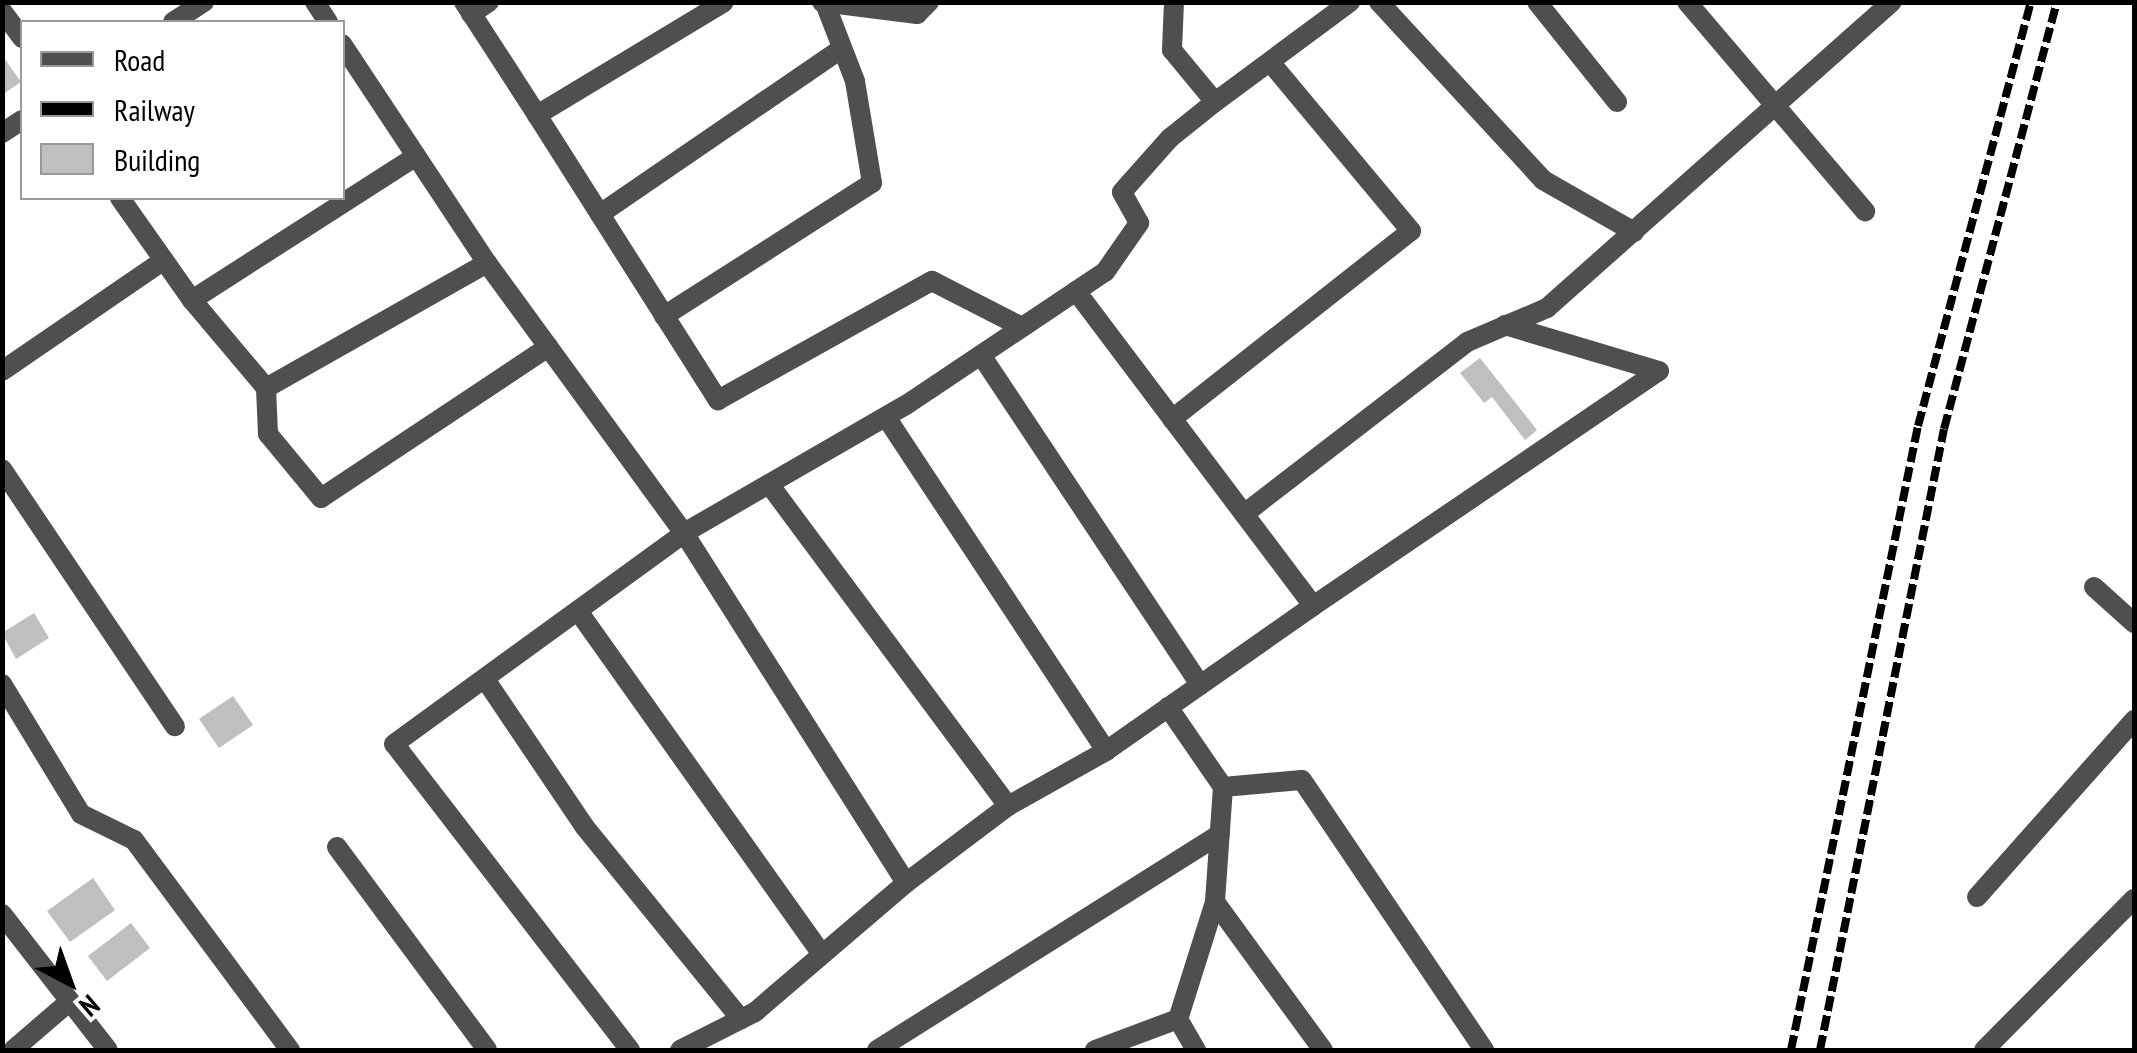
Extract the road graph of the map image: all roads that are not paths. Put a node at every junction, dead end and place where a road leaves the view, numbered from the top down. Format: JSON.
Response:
{"nodes":[{"id":1,"x":204,"y":2,"type":"edge"},
{"id":2,"x":724,"y":2,"type":"edge"},
{"id":3,"x":930,"y":2,"type":"edge"},
{"id":4,"x":1174,"y":2,"type":"edge"},
{"id":5,"x":1350,"y":2,"type":"edge"},
{"id":6,"x":1379,"y":2,"type":"edge"},
{"id":7,"x":1537,"y":2,"type":"edge"},
{"id":8,"x":1687,"y":2,"type":"edge"},
{"id":9,"x":1892,"y":2,"type":"edge"},
{"id":10,"x":824,"y":4,"type":"edge"},
{"id":11,"x":475,"y":6,"type":"edge"},
{"id":12,"x":2,"y":11,"type":"edge"},
{"id":13,"x":176,"y":20,"type":"edge"},
{"id":14,"x":20,"y":35,"type":"edge"},
{"id":15,"x":842,"y":48,"type":"junction"},
{"id":16,"x":345,"y":52,"type":"edge"},
{"id":17,"x":1272,"y":64,"type":"junction"},
{"id":18,"x":1214,"y":102,"type":"junction"},
{"id":19,"x":1617,"y":102,"type":"dead end"},
{"id":20,"x":1775,"y":108,"type":"junction"},
{"id":21,"x":537,"y":116,"type":"junction"},
{"id":22,"x":416,"y":156,"type":"junction"},
{"id":23,"x":121,"y":200,"type":"edge"},
{"id":24,"x":1865,"y":211,"type":"dead end"},
{"id":25,"x":600,"y":214,"type":"junction"},
{"id":26,"x":1634,"y":232,"type":"junction"},
{"id":27,"x":164,"y":260,"type":"junction"},
{"id":28,"x":487,"y":263,"type":"junction"},
{"id":29,"x":1076,"y":291,"type":"junction"},
{"id":30,"x":192,"y":300,"type":"junction"},
{"id":31,"x":664,"y":316,"type":"junction"},
{"id":32,"x":1505,"y":325,"type":"junction"},
{"id":33,"x":1022,"y":327,"type":"junction"},
{"id":34,"x":548,"y":347,"type":"junction"},
{"id":35,"x":980,"y":355,"type":"junction"},
{"id":36,"x":2,"y":371,"type":"edge"},
{"id":37,"x":266,"y":388,"type":"junction"},
{"id":38,"x":886,"y":416,"type":"junction"},
{"id":39,"x":1172,"y":419,"type":"junction"},
{"id":40,"x":2,"y":469,"type":"edge"},
{"id":41,"x":769,"y":484,"type":"junction"},
{"id":42,"x":1244,"y":514,"type":"junction"},
{"id":43,"x":684,"y":533,"type":"junction"},
{"id":44,"x":2094,"y":587,"type":"dead end"},
{"id":45,"x":1313,"y":606,"type":"junction"},
{"id":46,"x":578,"y":611,"type":"junction"},
{"id":47,"x":2134,"y":623,"type":"edge"},
{"id":48,"x":485,"y":678,"type":"junction"},
{"id":49,"x":2,"y":684,"type":"edge"},
{"id":50,"x":1200,"y":685,"type":"junction"},
{"id":51,"x":1168,"y":707,"type":"junction"},
{"id":52,"x":2134,"y":720,"type":"edge"},
{"id":53,"x":175,"y":726,"type":"dead end"},
{"id":54,"x":1106,"y":751,"type":"junction"},
{"id":55,"x":1223,"y":787,"type":"junction"},
{"id":56,"x":1008,"y":806,"type":"junction"},
{"id":57,"x":1220,"y":834,"type":"junction"},
{"id":58,"x":337,"y":846,"type":"dead end"},
{"id":59,"x":906,"y":882,"type":"junction"},
{"id":60,"x":1977,"y":897,"type":"dead end"},
{"id":61,"x":2134,"y":900,"type":"edge"},
{"id":62,"x":1215,"y":902,"type":"junction"},
{"id":63,"x":2,"y":914,"type":"edge"},
{"id":64,"x":822,"y":954,"type":"junction"},
{"id":65,"x":70,"y":1000,"type":"junction"},
{"id":66,"x":741,"y":1019,"type":"junction"},
{"id":67,"x":1178,"y":1019,"type":"junction"},
{"id":68,"x":12,"y":1050,"type":"edge"},
{"id":69,"x":108,"y":1050,"type":"edge"},
{"id":70,"x":290,"y":1050,"type":"edge"},
{"id":71,"x":487,"y":1050,"type":"edge"},
{"id":72,"x":630,"y":1050,"type":"edge"},
{"id":73,"x":680,"y":1050,"type":"edge"},
{"id":74,"x":877,"y":1050,"type":"edge"},
{"id":75,"x":1095,"y":1050,"type":"edge"},
{"id":76,"x":1196,"y":1050,"type":"edge"},
{"id":77,"x":1322,"y":1050,"type":"edge"},
{"id":78,"x":1484,"y":1050,"type":"edge"},
{"id":79,"x":1984,"y":1050,"type":"edge"}],
"edges":[{"from":1,"to":13,"type":"street"},
{"from":2,"to":21,"type":"street"},
{"from":3,"to":10,"type":"street"},
{"from":4,"to":18,"type":"street"},
{"from":5,"to":17,"type":"street"},
{"from":6,"to":26,"type":"street"},
{"from":7,"to":19,"type":"street"},
{"from":8,"to":20,"type":"street"},
{"from":9,"to":20,"type":"street"},
{"from":10,"to":15,"type":"street"},
{"from":11,"to":21,"type":"street"},
{"from":12,"to":14,"type":"street"},
{"from":15,"to":25,"type":"street"},
{"from":15,"to":31,"type":"street"},
{"from":16,"to":22,"type":"street"},
{"from":17,"to":18,"type":"street"},
{"from":17,"to":39,"type":"street"},
{"from":18,"to":29,"type":"street"},
{"from":20,"to":24,"type":"street"},
{"from":20,"to":26,"type":"street"},
{"from":21,"to":25,"type":"street"},
{"from":22,"to":28,"type":"street"},
{"from":22,"to":30,"type":"street"},
{"from":23,"to":27,"type":"street"},
{"from":25,"to":31,"type":"street"},
{"from":26,"to":32,"type":"street"},
{"from":27,"to":30,"type":"street"},
{"from":27,"to":36,"type":"street"},
{"from":28,"to":34,"type":"street"},
{"from":28,"to":37,"type":"street"},
{"from":29,"to":33,"type":"street"},
{"from":29,"to":39,"type":"street"},
{"from":30,"to":37,"type":"street"},
{"from":31,"to":33,"type":"street"},
{"from":32,"to":42,"type":"street"},
{"from":32,"to":45,"type":"street"},
{"from":33,"to":35,"type":"street"},
{"from":34,"to":37,"type":"street"},
{"from":34,"to":43,"type":"street"},
{"from":35,"to":38,"type":"street"},
{"from":35,"to":50,"type":"street"},
{"from":38,"to":41,"type":"street"},
{"from":38,"to":54,"type":"street"},
{"from":39,"to":42,"type":"street"},
{"from":40,"to":53,"type":"street"},
{"from":41,"to":43,"type":"street"},
{"from":41,"to":56,"type":"street"},
{"from":42,"to":45,"type":"street"},
{"from":43,"to":46,"type":"street"},
{"from":43,"to":59,"type":"street"},
{"from":44,"to":47,"type":"street"},
{"from":45,"to":50,"type":"street"},
{"from":46,"to":48,"type":"street"},
{"from":46,"to":64,"type":"street"},
{"from":48,"to":66,"type":"street"},
{"from":48,"to":72,"type":"street"},
{"from":49,"to":70,"type":"street"},
{"from":50,"to":51,"type":"street"},
{"from":51,"to":54,"type":"street"},
{"from":51,"to":55,"type":"street"},
{"from":52,"to":60,"type":"street"},
{"from":54,"to":56,"type":"street"},
{"from":55,"to":57,"type":"street"},
{"from":55,"to":78,"type":"street"},
{"from":56,"to":59,"type":"street"},
{"from":57,"to":62,"type":"street"},
{"from":57,"to":74,"type":"street"},
{"from":58,"to":71,"type":"street"},
{"from":59,"to":64,"type":"street"},
{"from":61,"to":79,"type":"street"},
{"from":62,"to":67,"type":"street"},
{"from":62,"to":77,"type":"street"},
{"from":63,"to":65,"type":"street"},
{"from":64,"to":66,"type":"street"},
{"from":65,"to":68,"type":"street"},
{"from":65,"to":69,"type":"street"},
{"from":66,"to":73,"type":"street"},
{"from":67,"to":75,"type":"street"},
{"from":67,"to":76,"type":"street"}]}
